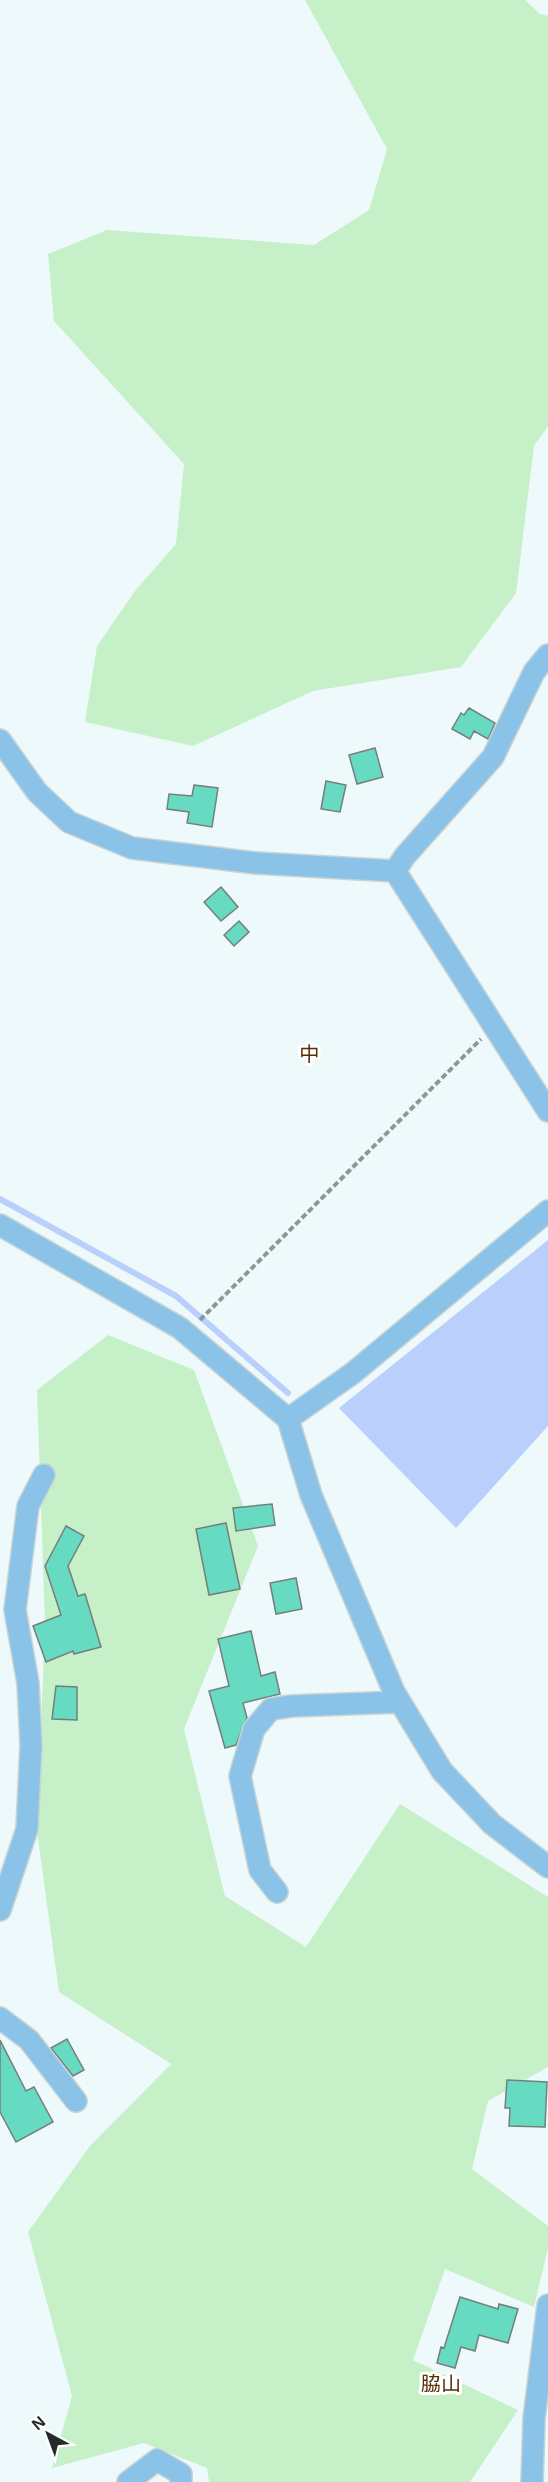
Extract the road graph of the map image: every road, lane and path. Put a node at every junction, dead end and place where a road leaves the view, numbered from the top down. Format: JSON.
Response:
{"nodes":[{"id":1,"x":548,"y":655,"type":"edge"},
{"id":2,"x":0,"y":740,"type":"edge"},
{"id":3,"x":395,"y":871,"type":"junction"},
{"id":4,"x":494,"y":1026,"type":"junction"},
{"id":5,"x":548,"y":1111,"type":"edge"},
{"id":6,"x":548,"y":1211,"type":"edge"},
{"id":7,"x":0,"y":1225,"type":"edge"},
{"id":8,"x":208,"y":1311,"type":"dead end"},
{"id":9,"x":288,"y":1419,"type":"junction"},
{"id":10,"x":44,"y":1475,"type":"dead end"},
{"id":11,"x":400,"y":1702,"type":"junction"},
{"id":12,"x":548,"y":1867,"type":"edge"},
{"id":13,"x":276,"y":1892,"type":"dead end"},
{"id":14,"x":0,"y":1910,"type":"edge"},
{"id":15,"x":0,"y":2018,"type":"edge"},
{"id":16,"x":75,"y":2101,"type":"dead end"},
{"id":17,"x":548,"y":2305,"type":"edge"},
{"id":18,"x":128,"y":2482,"type":"edge"},
{"id":19,"x":181,"y":2482,"type":"edge"},
{"id":20,"x":532,"y":2482,"type":"edge"}],
"edges":[{"from":1,"to":3,"type":"street"},
{"from":2,"to":3,"type":"street"},
{"from":3,"to":4,"type":"street"},
{"from":4,"to":5,"type":"street"},
{"from":4,"to":8,"type":"path"},
{"from":6,"to":9,"type":"street"},
{"from":7,"to":9,"type":"street"},
{"from":9,"to":11,"type":"street"},
{"from":10,"to":14,"type":"street"},
{"from":11,"to":12,"type":"street"},
{"from":11,"to":13,"type":"street"},
{"from":15,"to":16,"type":"street"},
{"from":17,"to":20,"type":"street"},
{"from":18,"to":19,"type":"street"}]}
